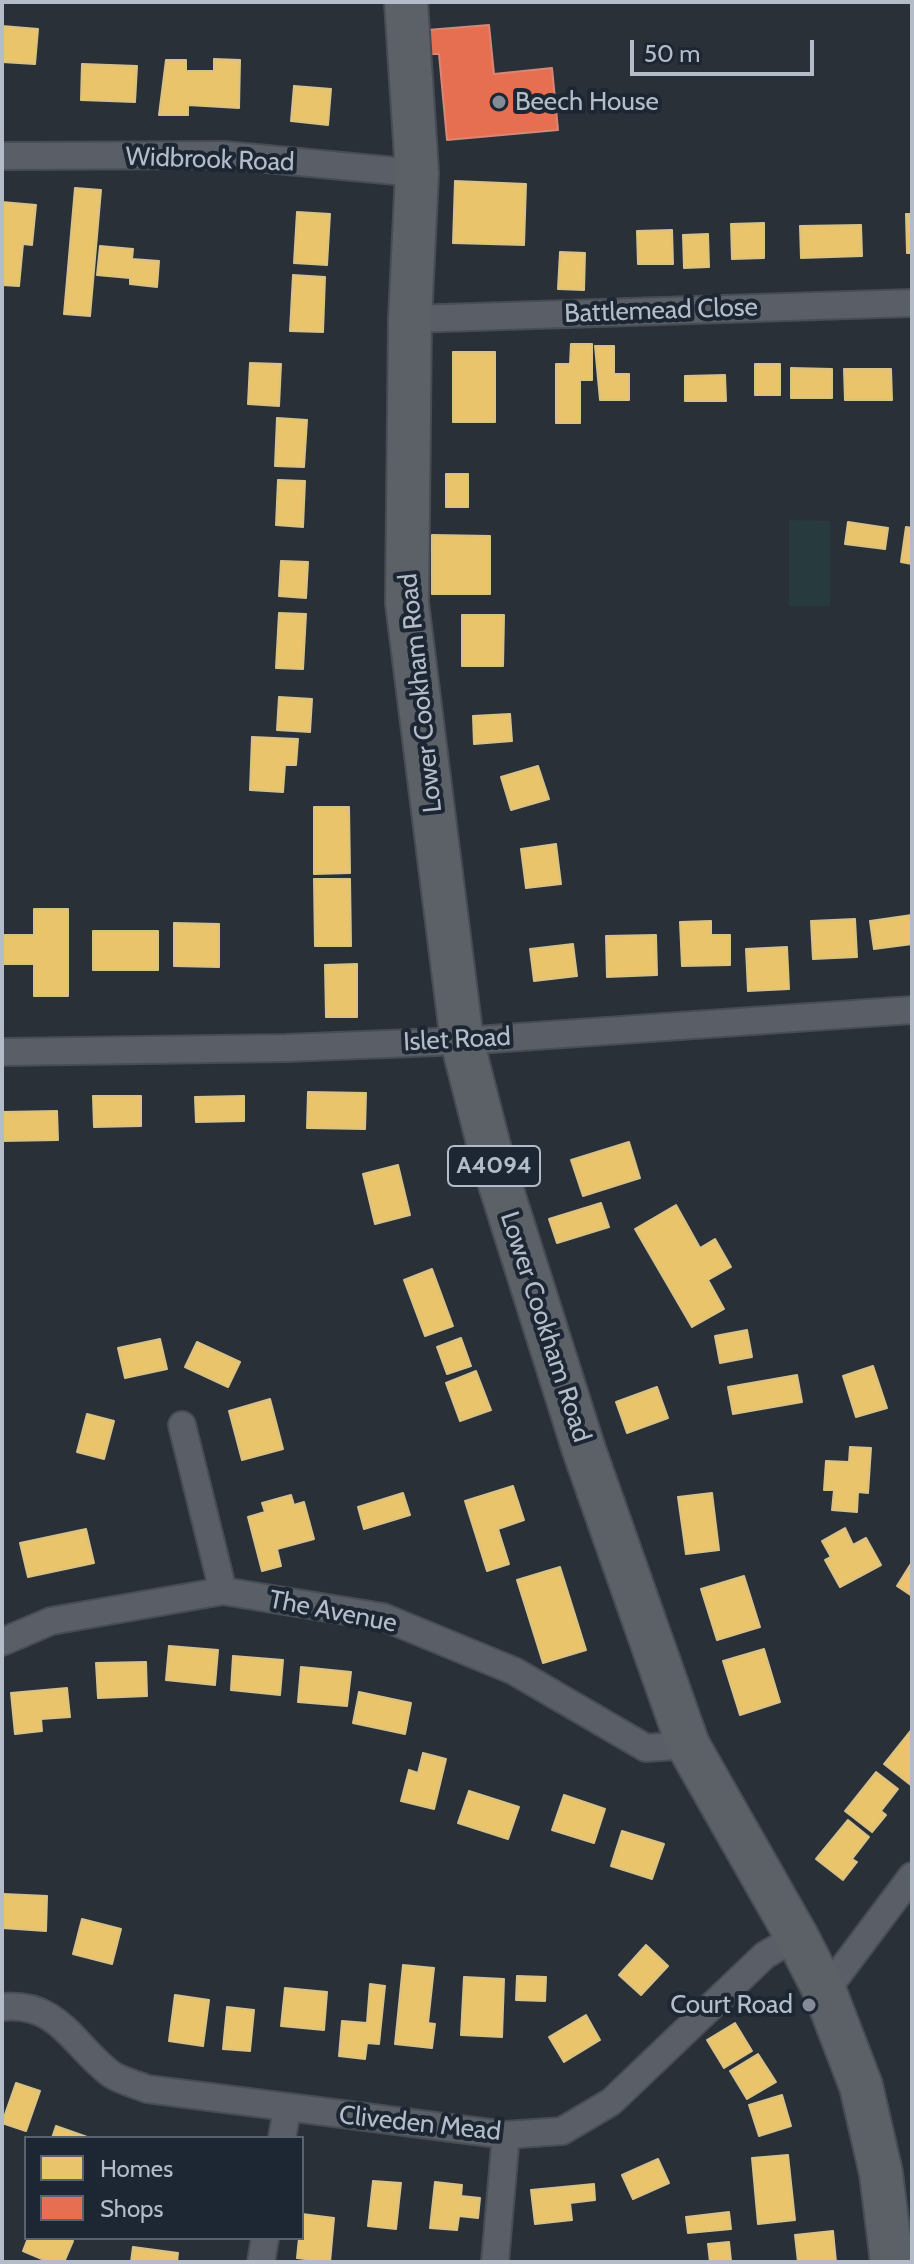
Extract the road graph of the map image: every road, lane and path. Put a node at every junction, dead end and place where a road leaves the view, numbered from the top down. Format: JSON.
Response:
{"nodes":[{"id":1,"x":406,"y":2,"type":"edge"},
{"id":2,"x":2,"y":156,"type":"edge"},
{"id":3,"x":417,"y":173,"type":"junction"},
{"id":4,"x":912,"y":303,"type":"edge"},
{"id":5,"x":410,"y":319,"type":"junction"},
{"id":6,"x":912,"y":1010,"type":"edge"},
{"id":7,"x":462,"y":1041,"type":"junction"},
{"id":8,"x":2,"y":1052,"type":"edge"},
{"id":9,"x":182,"y":1425,"type":"dead end"},
{"id":10,"x":223,"y":1591,"type":"junction"},
{"id":11,"x":2,"y":1642,"type":"edge"},
{"id":12,"x":688,"y":1745,"type":"junction"},
{"id":13,"x":912,"y":1876,"type":"edge"},
{"id":14,"x":797,"y":1937,"type":"junction"},
{"id":15,"x":825,"y":1992,"type":"junction"},
{"id":16,"x":2,"y":2007,"type":"edge"},
{"id":17,"x":287,"y":2109,"type":"junction"},
{"id":18,"x":506,"y":2135,"type":"junction"},
{"id":19,"x":282,"y":2136,"type":"edge"},
{"id":20,"x":265,"y":2240,"type":"edge"},
{"id":21,"x":261,"y":2262,"type":"edge"},
{"id":22,"x":495,"y":2262,"type":"edge"},
{"id":23,"x":892,"y":2262,"type":"edge"}],
"edges":[{"from":1,"to":3,"type":"main road","name":"Lower Cookham Road","number":"A4094"},
{"from":2,"to":3,"type":"street","name":"Widbrook Road"},
{"from":3,"to":5,"type":"main road","name":"Lower Cookham Road","number":"A4094"},
{"from":4,"to":5,"type":"street","name":"Battlemead Close"},
{"from":5,"to":7,"type":"main road","name":"Lower Cookham Road","number":"A4094"},
{"from":6,"to":7,"type":"street","name":"Islet Road"},
{"from":7,"to":8,"type":"street","name":"Islet Road"},
{"from":7,"to":12,"type":"main road","name":"Lower Cookham Road","number":"A4094"},
{"from":9,"to":10,"type":"street"},
{"from":10,"to":11,"type":"street","name":"The Avenue"},
{"from":10,"to":12,"type":"street","name":"The Avenue"},
{"from":12,"to":14,"type":"main road","name":"Lower Cookham Road","number":"A4094"},
{"from":13,"to":15,"type":"street"},
{"from":14,"to":15,"type":"main road","name":"Lower Cookham Road","number":"A4094"},
{"from":14,"to":18,"type":"street","name":"Cliveden Mead"},
{"from":15,"to":23,"type":"main road","name":"Lower Cookham Road","number":"A4094"},
{"from":16,"to":17,"type":"street","name":"Cliveden Mead"},
{"from":17,"to":18,"type":"street","name":"Cliveden Mead"},
{"from":17,"to":19,"type":"street"},
{"from":18,"to":22,"type":"street"},
{"from":20,"to":21,"type":"street"}]}
